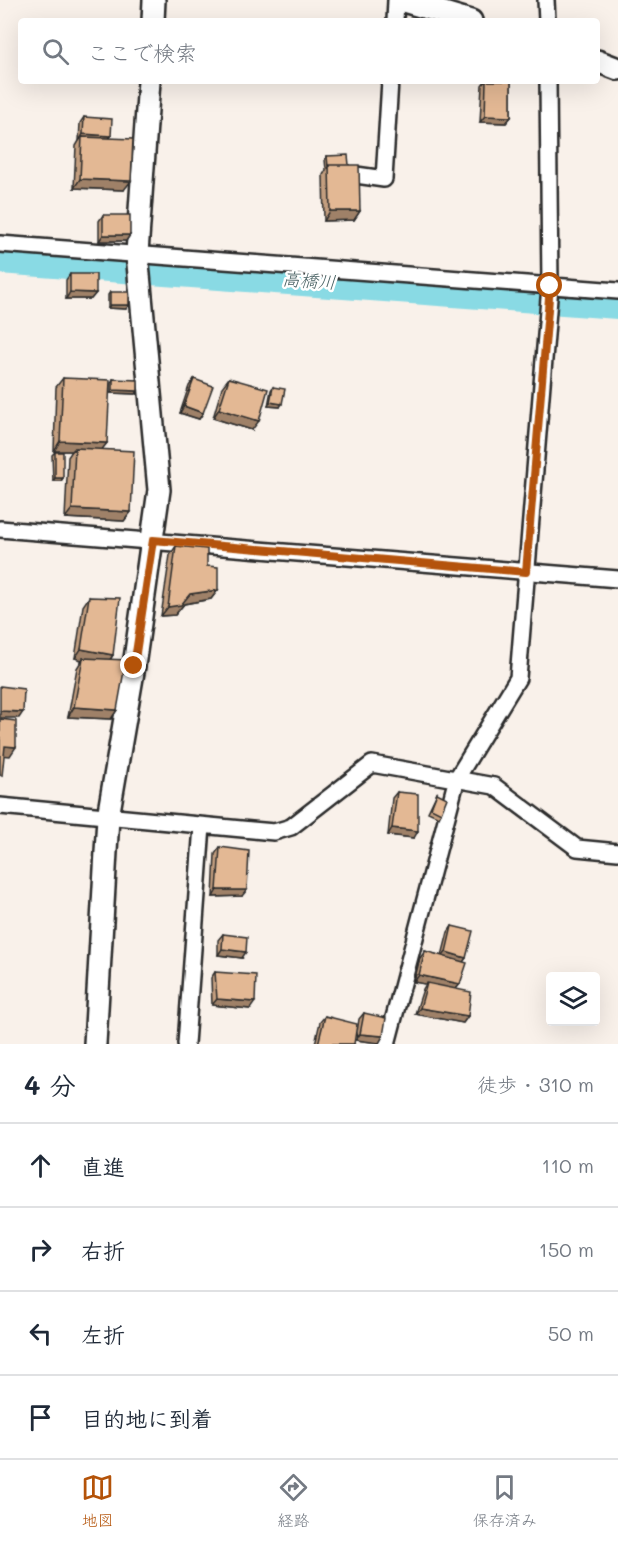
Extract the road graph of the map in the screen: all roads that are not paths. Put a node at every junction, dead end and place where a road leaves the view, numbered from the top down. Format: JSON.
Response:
{"nodes":[{"id":1,"x":154,"y":0,"type":"edge"},
{"id":2,"x":398,"y":0,"type":"edge"},
{"id":3,"x":546,"y":0,"type":"edge"},
{"id":4,"x":153,"y":18,"type":"edge"},
{"id":5,"x":395,"y":18,"type":"edge"},
{"id":6,"x":461,"y":18,"type":"edge"},
{"id":7,"x":547,"y":18,"type":"edge"},
{"id":8,"x":600,"y":63,"type":"edge"},
{"id":9,"x":618,"y":69,"type":"edge"},
{"id":10,"x":149,"y":84,"type":"edge"},
{"id":11,"x":390,"y":84,"type":"edge"},
{"id":12,"x":548,"y":84,"type":"edge"},
{"id":13,"x":356,"y":175,"type":"edge"},
{"id":14,"x":0,"y":244,"type":"edge"},
{"id":15,"x":137,"y":253,"type":"junction"},
{"id":16,"x":550,"y":286,"type":"junction"},
{"id":17,"x":618,"y":291,"type":"edge"},
{"id":18,"x":0,"y":529,"type":"edge"},
{"id":19,"x":153,"y":540,"type":"junction"},
{"id":20,"x":526,"y":572,"type":"junction"},
{"id":21,"x":618,"y":579,"type":"edge"},
{"id":22,"x":457,"y":778,"type":"junction"},
{"id":23,"x":0,"y":806,"type":"edge"},
{"id":24,"x":108,"y":817,"type":"junction"},
{"id":25,"x":202,"y":826,"type":"junction"},
{"id":26,"x":618,"y":852,"type":"edge"},
{"id":27,"x":95,"y":1044,"type":"edge"},
{"id":28,"x":186,"y":1044,"type":"edge"},
{"id":29,"x":387,"y":1044,"type":"edge"}],
"edges":[{"from":1,"to":4,"type":"street"},
{"from":2,"to":5,"type":"street"},
{"from":2,"to":6,"type":"street"},
{"from":3,"to":7,"type":"street"},
{"from":8,"to":9,"type":"street"},
{"from":10,"to":15,"type":"street"},
{"from":11,"to":13,"type":"street"},
{"from":12,"to":16,"type":"street"},
{"from":14,"to":15,"type":"street"},
{"from":15,"to":16,"type":"street"},
{"from":15,"to":19,"type":"street"},
{"from":16,"to":17,"type":"street"},
{"from":16,"to":20,"type":"street"},
{"from":18,"to":19,"type":"street"},
{"from":19,"to":20,"type":"street"},
{"from":19,"to":24,"type":"street"},
{"from":20,"to":21,"type":"street"},
{"from":20,"to":22,"type":"street"},
{"from":22,"to":25,"type":"street"},
{"from":22,"to":26,"type":"street"},
{"from":22,"to":29,"type":"street"},
{"from":23,"to":24,"type":"street"},
{"from":24,"to":25,"type":"street"},
{"from":24,"to":27,"type":"street"},
{"from":25,"to":28,"type":"street"}]}
